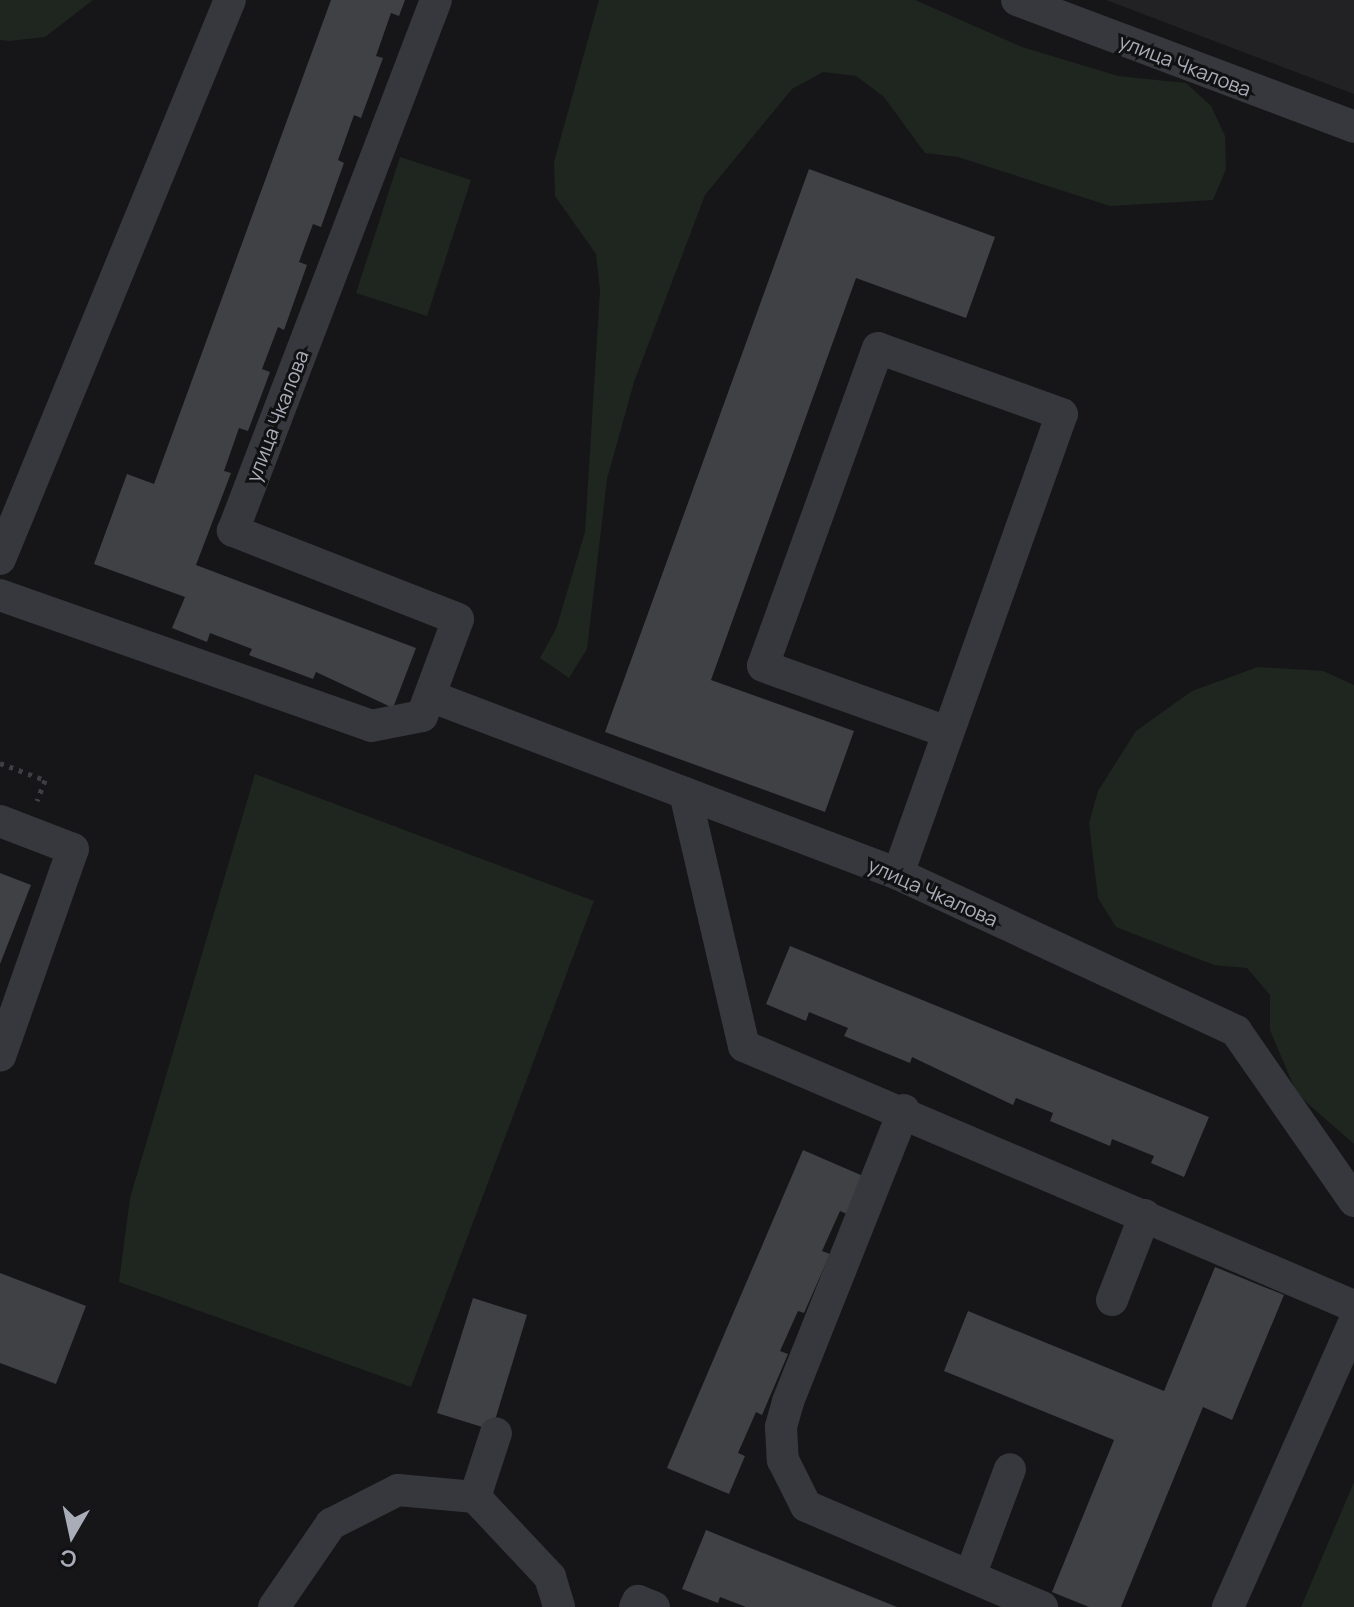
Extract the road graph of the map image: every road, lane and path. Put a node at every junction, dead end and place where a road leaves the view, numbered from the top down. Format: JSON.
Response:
{"nodes":[{"id":1,"x":230,"y":0,"type":"edge"},
{"id":2,"x":436,"y":0,"type":"edge"},
{"id":3,"x":1017,"y":0,"type":"edge"},
{"id":4,"x":1354,"y":127,"type":"edge"},
{"id":5,"x":0,"y":559,"type":"edge"},
{"id":6,"x":0,"y":595,"type":"edge"},
{"id":7,"x":430,"y":696,"type":"junction"},
{"id":8,"x":947,"y":732,"type":"junction"},
{"id":9,"x":0,"y":763,"type":"edge"},
{"id":10,"x":45,"y":780,"type":"dead end"},
{"id":11,"x":685,"y":793,"type":"junction"},
{"id":12,"x":0,"y":821,"type":"edge"},
{"id":13,"x":898,"y":874,"type":"junction"},
{"id":14,"x":0,"y":1056,"type":"edge"},
{"id":15,"x":904,"y":1110,"type":"junction"},
{"id":16,"x":1354,"y":1201,"type":"edge"},
{"id":17,"x":1145,"y":1215,"type":"junction"},
{"id":18,"x":1112,"y":1300,"type":"dead end"},
{"id":19,"x":1354,"y":1306,"type":"edge"},
{"id":20,"x":1354,"y":1322,"type":"edge"},
{"id":21,"x":496,"y":1433,"type":"dead end"},
{"id":22,"x":1010,"y":1469,"type":"dead end"},
{"id":23,"x":475,"y":1497,"type":"junction"},
{"id":24,"x":970,"y":1576,"type":"junction"},
{"id":25,"x":274,"y":1607,"type":"edge"},
{"id":26,"x":559,"y":1607,"type":"edge"},
{"id":27,"x":635,"y":1607,"type":"edge"},
{"id":28,"x":654,"y":1607,"type":"edge"},
{"id":29,"x":1042,"y":1607,"type":"edge"},
{"id":30,"x":1228,"y":1607,"type":"edge"}],
"edges":[{"from":1,"to":5,"type":"street"},
{"from":2,"to":7,"type":"street","name":"улица Чкалова"},
{"from":3,"to":4,"type":"street","name":"улица Чкалова"},
{"from":6,"to":7,"type":"street","name":"улица Чкалова"},
{"from":7,"to":11,"type":"street","name":"улица Чкалова"},
{"from":8,"to":8,"type":"street"},
{"from":8,"to":13,"type":"street"},
{"from":9,"to":10,"type":"path"},
{"from":11,"to":13,"type":"street","name":"улица Чкалова"},
{"from":11,"to":15,"type":"street"},
{"from":12,"to":14,"type":"street"},
{"from":13,"to":16,"type":"street","name":"улица Чкалова"},
{"from":15,"to":17,"type":"street"},
{"from":15,"to":24,"type":"street"},
{"from":17,"to":18,"type":"street"},
{"from":17,"to":19,"type":"street"},
{"from":20,"to":30,"type":"street"},
{"from":21,"to":23,"type":"street"},
{"from":22,"to":24,"type":"street"},
{"from":23,"to":25,"type":"street"},
{"from":23,"to":26,"type":"street"},
{"from":24,"to":29,"type":"street"},
{"from":27,"to":28,"type":"street"}]}
